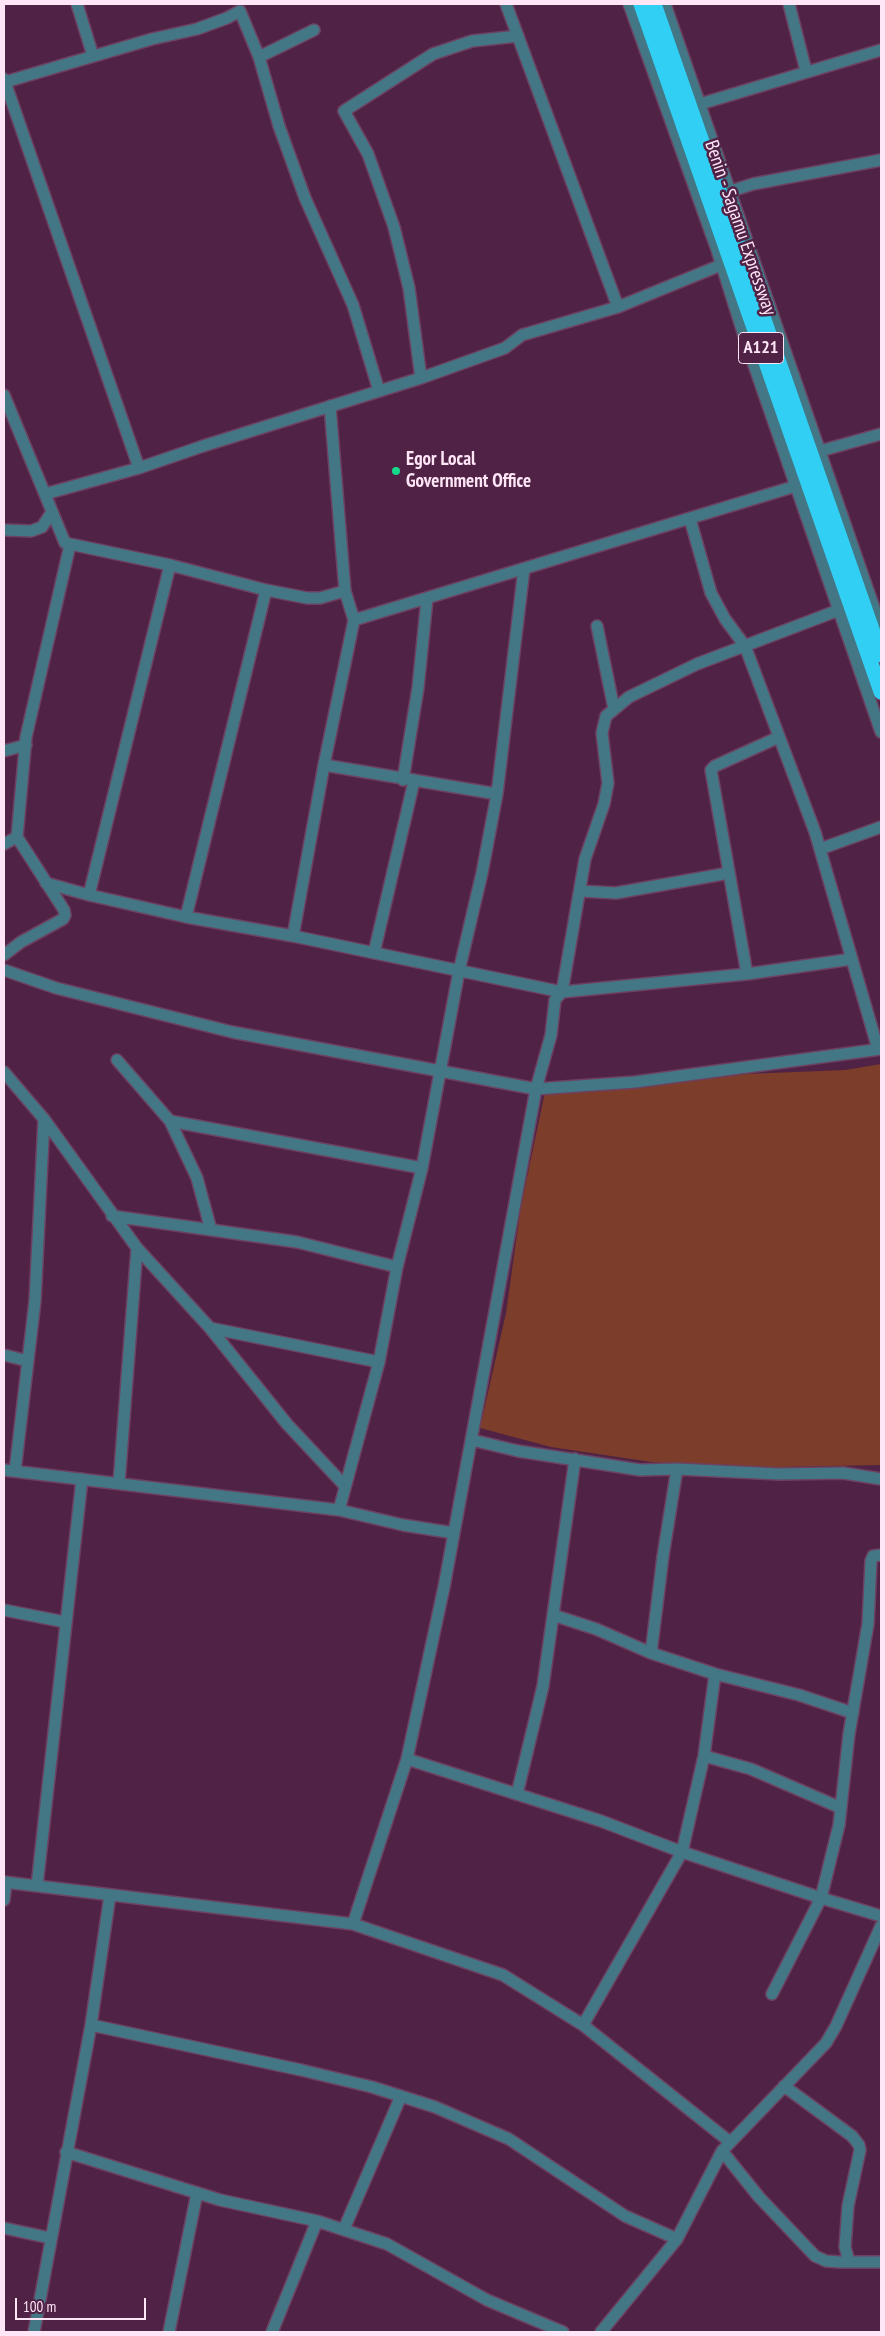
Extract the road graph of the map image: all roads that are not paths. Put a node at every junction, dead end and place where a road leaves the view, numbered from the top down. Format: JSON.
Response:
{"nodes":[{"id":1,"x":76,"y":4,"type":"edge"},
{"id":2,"x":506,"y":4,"type":"edge"},
{"id":3,"x":629,"y":4,"type":"edge"},
{"id":4,"x":641,"y":4,"type":"edge"},
{"id":5,"x":654,"y":4,"type":"edge"},
{"id":6,"x":665,"y":4,"type":"edge"},
{"id":7,"x":789,"y":4,"type":"edge"},
{"id":8,"x":314,"y":30,"type":"dead end"},
{"id":9,"x":518,"y":36,"type":"junction"},
{"id":10,"x":881,"y":50,"type":"edge"},
{"id":11,"x":93,"y":56,"type":"junction"},
{"id":12,"x":260,"y":57,"type":"junction"},
{"id":13,"x":806,"y":71,"type":"junction"},
{"id":14,"x":4,"y":81,"type":"edge"},
{"id":15,"x":700,"y":104,"type":"junction"},
{"id":16,"x":881,"y":160,"type":"edge"},
{"id":17,"x":731,"y":191,"type":"junction"},
{"id":18,"x":722,"y":265,"type":"junction"},
{"id":19,"x":618,"y":307,"type":"junction"},
{"id":20,"x":421,"y":378,"type":"junction"},
{"id":21,"x":379,"y":391,"type":"junction"},
{"id":22,"x":4,"y":395,"type":"edge"},
{"id":23,"x":330,"y":406,"type":"junction"},
{"id":24,"x":9,"y":421,"type":"edge"},
{"id":25,"x":881,"y":434,"type":"edge"},
{"id":26,"x":820,"y":451,"type":"junction"},
{"id":27,"x":139,"y":468,"type":"junction"},
{"id":28,"x":796,"y":486,"type":"junction"},
{"id":29,"x":45,"y":494,"type":"junction"},
{"id":30,"x":52,"y":512,"type":"junction"},
{"id":31,"x":690,"y":519,"type":"junction"},
{"id":32,"x":4,"y":530,"type":"edge"},
{"id":33,"x":70,"y":545,"type":"junction"},
{"id":34,"x":170,"y":564,"type":"junction"},
{"id":35,"x":524,"y":569,"type":"junction"},
{"id":36,"x":266,"y":590,"type":"junction"},
{"id":37,"x":345,"y":591,"type":"junction"},
{"id":38,"x":427,"y":599,"type":"junction"},
{"id":39,"x":839,"y":610,"type":"junction"},
{"id":40,"x":354,"y":620,"type":"junction"},
{"id":41,"x":597,"y":626,"type":"dead end"},
{"id":42,"x":881,"y":628,"type":"edge"},
{"id":43,"x":745,"y":646,"type":"junction"},
{"id":44,"x":881,"y":655,"type":"edge"},
{"id":45,"x":881,"y":692,"type":"edge"},
{"id":46,"x":614,"y":709,"type":"junction"},
{"id":47,"x":881,"y":732,"type":"edge"},
{"id":48,"x":779,"y":736,"type":"junction"},
{"id":49,"x":26,"y":745,"type":"junction"},
{"id":50,"x":4,"y":751,"type":"edge"},
{"id":51,"x":324,"y":765,"type":"junction"},
{"id":52,"x":409,"y":780,"type":"junction"},
{"id":53,"x":497,"y":794,"type":"junction"},
{"id":54,"x":881,"y":827,"type":"edge"},
{"id":55,"x":17,"y":837,"type":"junction"},
{"id":56,"x":4,"y":844,"type":"edge"},
{"id":57,"x":820,"y":849,"type":"junction"},
{"id":58,"x":729,"y":873,"type":"junction"},
{"id":59,"x":46,"y":883,"type":"junction"},
{"id":60,"x":580,"y":891,"type":"junction"},
{"id":61,"x":89,"y":895,"type":"junction"},
{"id":62,"x":186,"y":917,"type":"junction"},
{"id":63,"x":293,"y":936,"type":"junction"},
{"id":64,"x":374,"y":953,"type":"junction"},
{"id":65,"x":4,"y":954,"type":"edge"},
{"id":66,"x":852,"y":959,"type":"junction"},
{"id":67,"x":4,"y":970,"type":"edge"},
{"id":68,"x":459,"y":971,"type":"junction"},
{"id":69,"x":747,"y":974,"type":"junction"},
{"id":70,"x":562,"y":992,"type":"junction"},
{"id":71,"x":879,"y":1049,"type":"edge"},
{"id":72,"x":117,"y":1060,"type":"dead end"},
{"id":73,"x":441,"y":1070,"type":"junction"},
{"id":74,"x":4,"y":1072,"type":"edge"},
{"id":75,"x":536,"y":1089,"type":"junction"},
{"id":76,"x":44,"y":1119,"type":"junction"},
{"id":77,"x":170,"y":1121,"type":"junction"},
{"id":78,"x":422,"y":1168,"type":"junction"},
{"id":79,"x":112,"y":1216,"type":"junction"},
{"id":80,"x":211,"y":1230,"type":"junction"},
{"id":81,"x":137,"y":1248,"type":"junction"},
{"id":82,"x":397,"y":1268,"type":"junction"},
{"id":83,"x":210,"y":1328,"type":"junction"},
{"id":84,"x":4,"y":1355,"type":"edge"},
{"id":85,"x":28,"y":1360,"type":"junction"},
{"id":86,"x":378,"y":1362,"type":"junction"},
{"id":87,"x":472,"y":1440,"type":"junction"},
{"id":88,"x":575,"y":1458,"type":"junction"},
{"id":89,"x":677,"y":1469,"type":"junction"},
{"id":90,"x":9,"y":1470,"type":"edge"},
{"id":91,"x":82,"y":1479,"type":"junction"},
{"id":92,"x":881,"y":1479,"type":"edge"},
{"id":93,"x":119,"y":1483,"type":"junction"},
{"id":94,"x":345,"y":1486,"type":"junction"},
{"id":95,"x":339,"y":1510,"type":"junction"},
{"id":96,"x":454,"y":1533,"type":"junction"},
{"id":97,"x":881,"y":1555,"type":"edge"},
{"id":98,"x":4,"y":1610,"type":"edge"},
{"id":99,"x":553,"y":1615,"type":"junction"},
{"id":100,"x":64,"y":1622,"type":"junction"},
{"id":101,"x":651,"y":1654,"type":"junction"},
{"id":102,"x":715,"y":1674,"type":"junction"},
{"id":103,"x":853,"y":1713,"type":"junction"},
{"id":104,"x":704,"y":1756,"type":"junction"},
{"id":105,"x":407,"y":1759,"type":"junction"},
{"id":106,"x":517,"y":1794,"type":"junction"},
{"id":107,"x":841,"y":1808,"type":"junction"},
{"id":108,"x":682,"y":1852,"type":"junction"},
{"id":109,"x":5,"y":1882,"type":"edge"},
{"id":110,"x":37,"y":1886,"type":"junction"},
{"id":111,"x":110,"y":1895,"type":"junction"},
{"id":112,"x":821,"y":1898,"type":"junction"},
{"id":113,"x":4,"y":1900,"type":"edge"},
{"id":114,"x":881,"y":1916,"type":"edge"},
{"id":115,"x":353,"y":1924,"type":"junction"},
{"id":116,"x":881,"y":1926,"type":"edge"},
{"id":117,"x":772,"y":1994,"type":"dead end"},
{"id":118,"x":90,"y":2025,"type":"junction"},
{"id":119,"x":583,"y":2025,"type":"junction"},
{"id":120,"x":784,"y":2086,"type":"junction"},
{"id":121,"x":400,"y":2096,"type":"junction"},
{"id":122,"x":726,"y":2147,"type":"junction"},
{"id":123,"x":66,"y":2152,"type":"junction"},
{"id":124,"x":197,"y":2193,"type":"junction"},
{"id":125,"x":317,"y":2221,"type":"junction"},
{"id":126,"x":4,"y":2228,"type":"edge"},
{"id":127,"x":344,"y":2230,"type":"junction"},
{"id":128,"x":50,"y":2238,"type":"junction"},
{"id":129,"x":676,"y":2239,"type":"junction"},
{"id":130,"x":849,"y":2262,"type":"junction"},
{"id":131,"x":881,"y":2262,"type":"edge"},
{"id":132,"x":34,"y":2332,"type":"edge"},
{"id":133,"x":169,"y":2332,"type":"edge"},
{"id":134,"x":272,"y":2332,"type":"edge"},
{"id":135,"x":563,"y":2332,"type":"edge"},
{"id":136,"x":601,"y":2332,"type":"edge"}],
"edges":[{"from":1,"to":11,"type":"street"},
{"from":2,"to":9,"type":"street"},
{"from":3,"to":18,"type":"street"},
{"from":4,"to":45,"type":"highway","name":"Benin - Sagamu Expressway","number":"A121"},
{"from":5,"to":44,"type":"highway","number":"A121"},
{"from":6,"to":15,"type":"street"},
{"from":7,"to":13,"type":"street"},
{"from":8,"to":12,"type":"street"},
{"from":9,"to":19,"type":"street"},
{"from":9,"to":20,"type":"street"},
{"from":10,"to":13,"type":"street"},
{"from":11,"to":12,"type":"street"},
{"from":11,"to":14,"type":"street"},
{"from":12,"to":21,"type":"street"},
{"from":13,"to":15,"type":"street"},
{"from":14,"to":27,"type":"street"},
{"from":15,"to":17,"type":"street"},
{"from":16,"to":17,"type":"street"},
{"from":17,"to":26,"type":"street"},
{"from":18,"to":19,"type":"street"},
{"from":18,"to":28,"type":"street"},
{"from":19,"to":20,"type":"street"},
{"from":20,"to":21,"type":"street"},
{"from":21,"to":23,"type":"street"},
{"from":22,"to":24,"type":"street"},
{"from":23,"to":27,"type":"street"},
{"from":23,"to":37,"type":"street"},
{"from":24,"to":29,"type":"street"},
{"from":25,"to":26,"type":"street"},
{"from":26,"to":42,"type":"street"},
{"from":27,"to":29,"type":"street"},
{"from":28,"to":31,"type":"street"},
{"from":28,"to":39,"type":"street"},
{"from":29,"to":30,"type":"street"},
{"from":30,"to":32,"type":"street"},
{"from":30,"to":33,"type":"street"},
{"from":31,"to":35,"type":"street"},
{"from":31,"to":43,"type":"street"},
{"from":33,"to":34,"type":"street"},
{"from":33,"to":49,"type":"street"},
{"from":34,"to":36,"type":"street"},
{"from":34,"to":61,"type":"street"},
{"from":35,"to":38,"type":"street"},
{"from":35,"to":53,"type":"street"},
{"from":36,"to":37,"type":"street"},
{"from":36,"to":62,"type":"street"},
{"from":37,"to":40,"type":"street"},
{"from":38,"to":40,"type":"street"},
{"from":38,"to":52,"type":"street"},
{"from":39,"to":43,"type":"street"},
{"from":39,"to":47,"type":"street"},
{"from":40,"to":51,"type":"street"},
{"from":41,"to":46,"type":"street"},
{"from":43,"to":46,"type":"street"},
{"from":43,"to":48,"type":"street"},
{"from":46,"to":60,"type":"street"},
{"from":48,"to":57,"type":"street"},
{"from":48,"to":58,"type":"street"},
{"from":49,"to":50,"type":"street"},
{"from":49,"to":55,"type":"street"},
{"from":51,"to":52,"type":"street"},
{"from":51,"to":63,"type":"street"},
{"from":52,"to":53,"type":"street"},
{"from":52,"to":64,"type":"street"},
{"from":53,"to":68,"type":"street"},
{"from":54,"to":57,"type":"street"},
{"from":55,"to":56,"type":"street"},
{"from":55,"to":59,"type":"street"},
{"from":57,"to":66,"type":"street"},
{"from":58,"to":60,"type":"street"},
{"from":58,"to":69,"type":"street"},
{"from":59,"to":61,"type":"street"},
{"from":59,"to":65,"type":"street"},
{"from":60,"to":70,"type":"street"},
{"from":61,"to":62,"type":"street"},
{"from":62,"to":63,"type":"street"},
{"from":63,"to":64,"type":"street"},
{"from":64,"to":68,"type":"street"},
{"from":66,"to":69,"type":"street"},
{"from":66,"to":71,"type":"street"},
{"from":67,"to":73,"type":"street"},
{"from":68,"to":70,"type":"street"},
{"from":68,"to":73,"type":"street"},
{"from":69,"to":70,"type":"street"},
{"from":70,"to":75,"type":"street"},
{"from":71,"to":75,"type":"street"},
{"from":72,"to":77,"type":"street"},
{"from":73,"to":75,"type":"street"},
{"from":73,"to":78,"type":"street"},
{"from":74,"to":76,"type":"street"},
{"from":75,"to":87,"type":"street"},
{"from":76,"to":79,"type":"street"},
{"from":76,"to":85,"type":"street"},
{"from":77,"to":78,"type":"street"},
{"from":77,"to":80,"type":"street"},
{"from":78,"to":82,"type":"street"},
{"from":79,"to":80,"type":"street"},
{"from":79,"to":81,"type":"street"},
{"from":80,"to":82,"type":"street"},
{"from":81,"to":83,"type":"street"},
{"from":81,"to":93,"type":"street"},
{"from":82,"to":86,"type":"street"},
{"from":83,"to":86,"type":"street"},
{"from":83,"to":94,"type":"street"},
{"from":84,"to":85,"type":"street"},
{"from":85,"to":90,"type":"street"},
{"from":86,"to":94,"type":"street"},
{"from":87,"to":88,"type":"street"},
{"from":87,"to":96,"type":"street"},
{"from":88,"to":89,"type":"street"},
{"from":88,"to":99,"type":"street"},
{"from":89,"to":92,"type":"street"},
{"from":89,"to":101,"type":"street"},
{"from":90,"to":91,"type":"street"},
{"from":91,"to":93,"type":"street"},
{"from":91,"to":100,"type":"street"},
{"from":93,"to":95,"type":"street"},
{"from":94,"to":95,"type":"street"},
{"from":95,"to":96,"type":"street"},
{"from":96,"to":105,"type":"street"},
{"from":97,"to":103,"type":"street"},
{"from":98,"to":100,"type":"street"},
{"from":99,"to":101,"type":"street"},
{"from":99,"to":106,"type":"street"},
{"from":100,"to":110,"type":"street"},
{"from":101,"to":102,"type":"street"},
{"from":102,"to":103,"type":"street"},
{"from":102,"to":104,"type":"street"},
{"from":103,"to":107,"type":"street"},
{"from":104,"to":107,"type":"street"},
{"from":104,"to":108,"type":"street"},
{"from":105,"to":106,"type":"street"},
{"from":105,"to":115,"type":"street"},
{"from":106,"to":108,"type":"street"},
{"from":107,"to":112,"type":"street"},
{"from":108,"to":112,"type":"street"},
{"from":108,"to":119,"type":"street"},
{"from":109,"to":110,"type":"street"},
{"from":109,"to":113,"type":"street"},
{"from":110,"to":111,"type":"street"},
{"from":111,"to":115,"type":"street"},
{"from":111,"to":118,"type":"street"},
{"from":112,"to":114,"type":"street"},
{"from":112,"to":117,"type":"street"},
{"from":115,"to":119,"type":"street"},
{"from":116,"to":120,"type":"street"},
{"from":118,"to":121,"type":"street"},
{"from":118,"to":123,"type":"street"},
{"from":119,"to":122,"type":"street"},
{"from":120,"to":122,"type":"street"},
{"from":120,"to":130,"type":"street"},
{"from":121,"to":127,"type":"street"},
{"from":121,"to":129,"type":"street"},
{"from":122,"to":129,"type":"street"},
{"from":122,"to":130,"type":"street"},
{"from":123,"to":124,"type":"street"},
{"from":123,"to":128,"type":"street"},
{"from":124,"to":125,"type":"street"},
{"from":124,"to":133,"type":"street"},
{"from":125,"to":127,"type":"street"},
{"from":125,"to":134,"type":"street"},
{"from":126,"to":128,"type":"street"},
{"from":127,"to":135,"type":"street"},
{"from":128,"to":132,"type":"street"},
{"from":129,"to":136,"type":"street"},
{"from":130,"to":131,"type":"street"}]}
